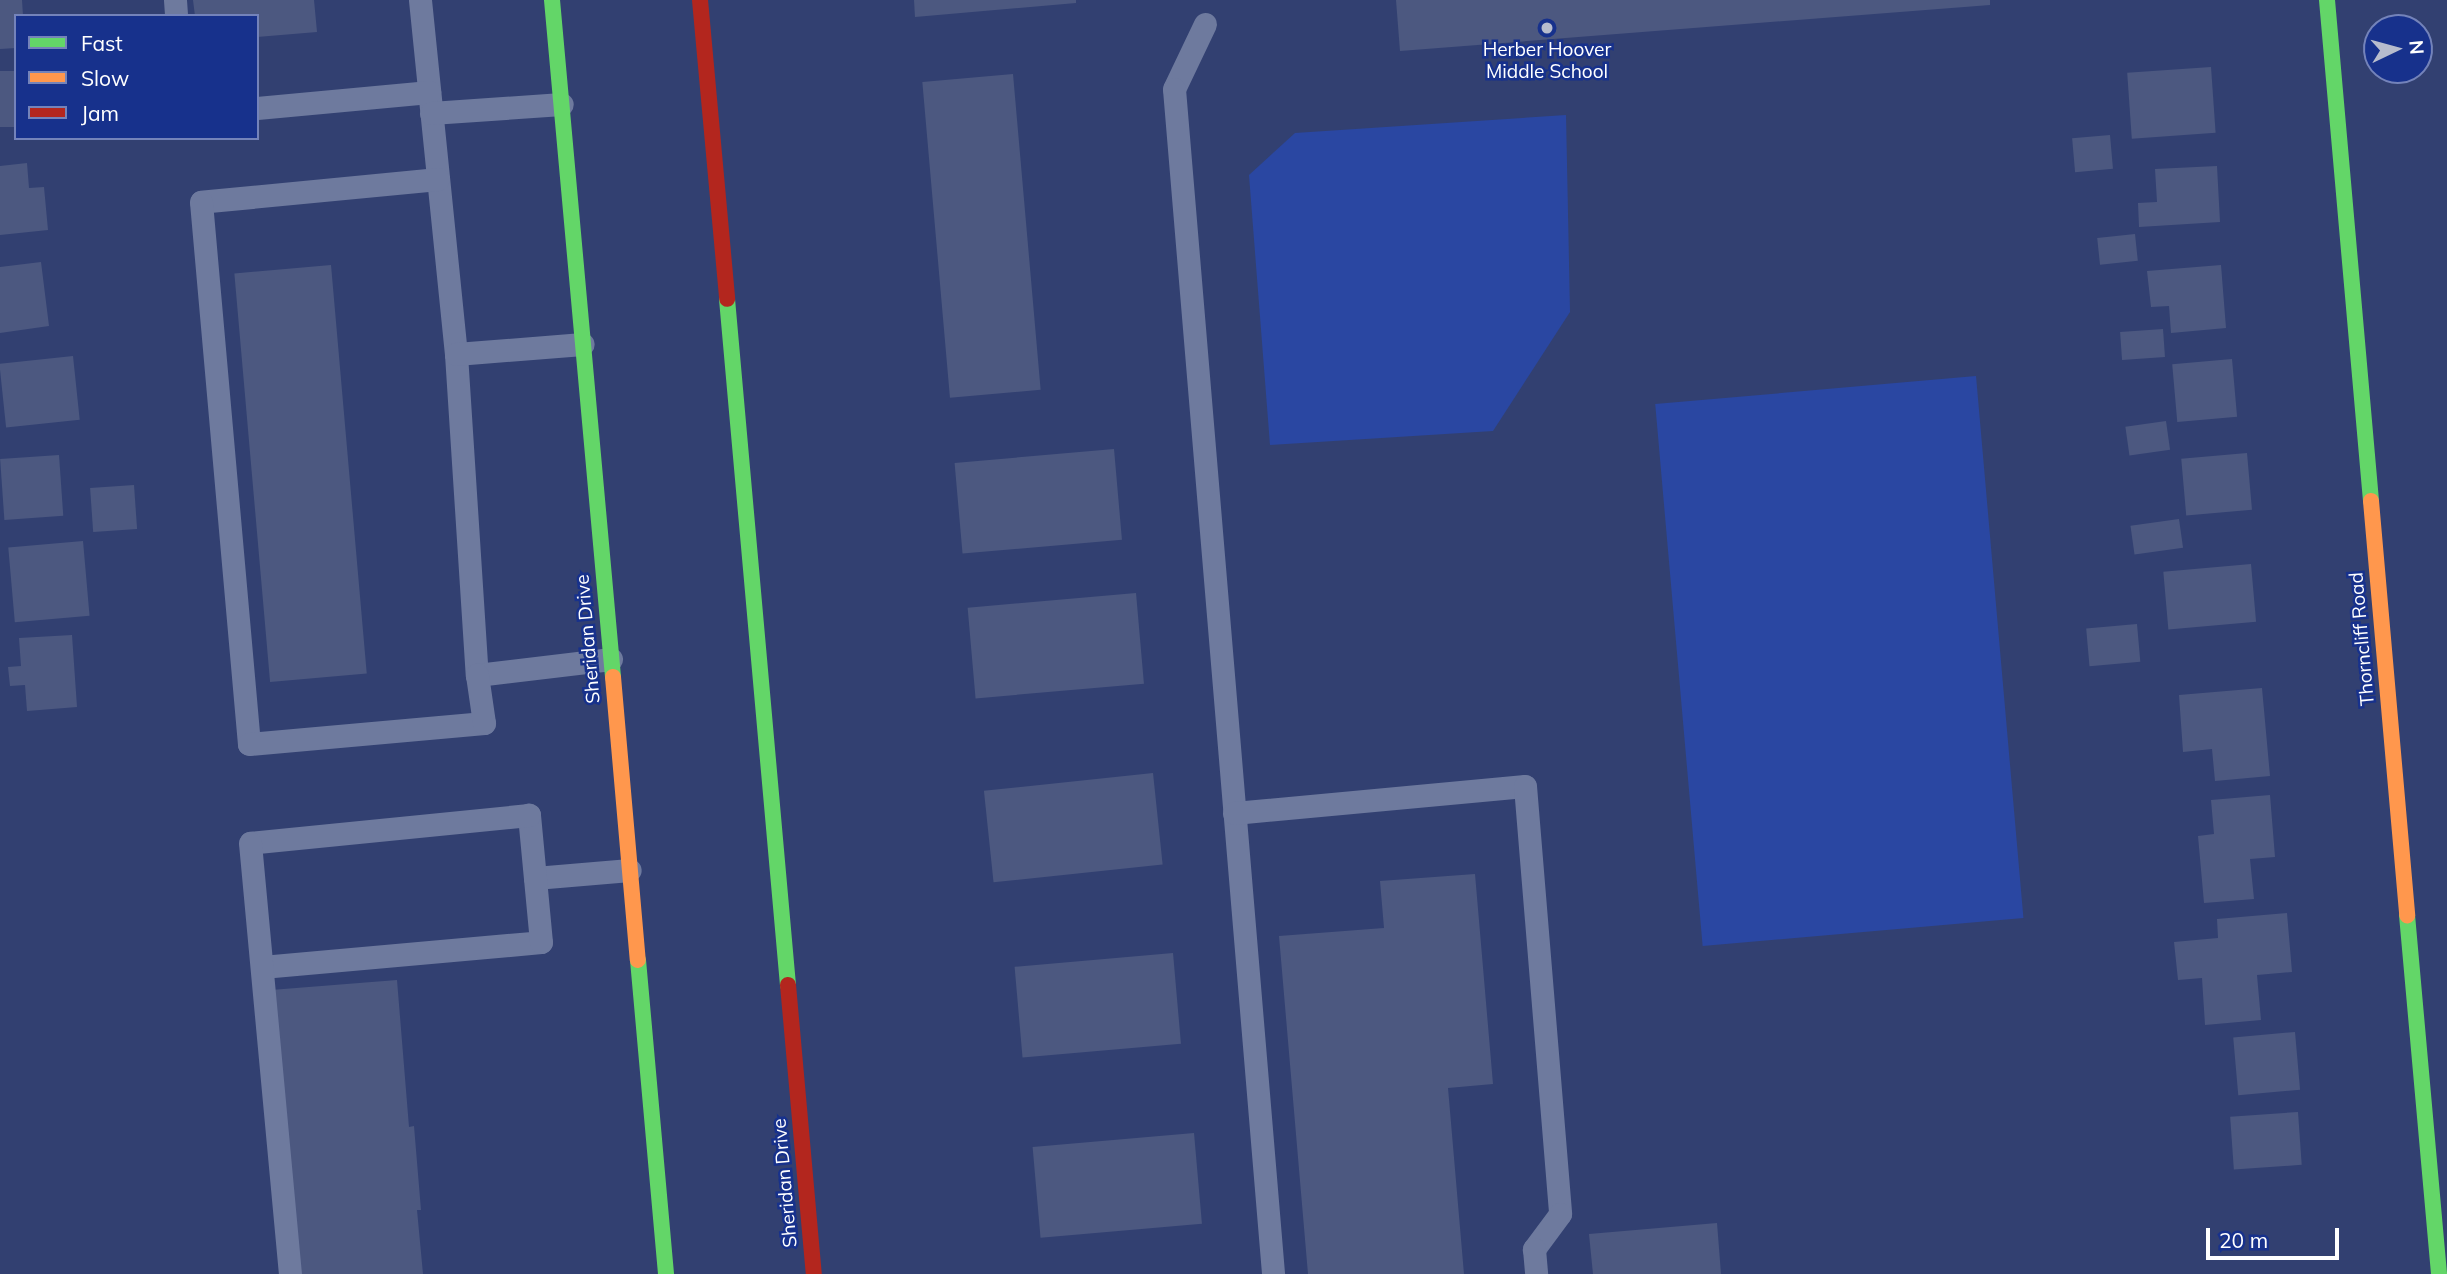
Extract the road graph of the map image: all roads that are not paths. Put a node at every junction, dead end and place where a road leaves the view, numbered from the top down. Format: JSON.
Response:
{"nodes":[{"id":1,"x":421,"y":0,"type":"edge"},
{"id":2,"x":552,"y":0,"type":"edge"},
{"id":3,"x":700,"y":0,"type":"edge"},
{"id":4,"x":2327,"y":0,"type":"edge"},
{"id":5,"x":1205,"y":24,"type":"dead end"},
{"id":6,"x":430,"y":102,"type":"junction"},
{"id":7,"x":562,"y":104,"type":"junction"},
{"id":8,"x":259,"y":108,"type":"edge"},
{"id":9,"x":438,"y":179,"type":"junction"},
{"id":10,"x":583,"y":344,"type":"junction"},
{"id":11,"x":456,"y":354,"type":"junction"},
{"id":12,"x":611,"y":659,"type":"junction"},
{"id":13,"x":477,"y":675,"type":"junction"},
{"id":14,"x":1234,"y":814,"type":"junction"},
{"id":15,"x":630,"y":870,"type":"junction"},
{"id":16,"x":535,"y":878,"type":"junction"},
{"id":17,"x":262,"y":967,"type":"junction"},
{"id":18,"x":290,"y":1274,"type":"edge"},
{"id":19,"x":666,"y":1274,"type":"edge"},
{"id":20,"x":814,"y":1274,"type":"edge"},
{"id":21,"x":1273,"y":1274,"type":"edge"},
{"id":22,"x":1536,"y":1274,"type":"edge"},
{"id":23,"x":2438,"y":1274,"type":"edge"}],
"edges":[{"from":1,"to":6,"type":"lane"},
{"from":2,"to":7,"type":"main road","name":"Sheridan Drive"},
{"from":3,"to":20,"type":"main road","name":"Sheridan Drive"},
{"from":4,"to":23,"type":"main road","name":"Thorncliff Road"},
{"from":5,"to":14,"type":"lane"},
{"from":6,"to":7,"type":"lane"},
{"from":6,"to":8,"type":"lane"},
{"from":6,"to":9,"type":"lane"},
{"from":7,"to":10,"type":"main road","name":"Sheridan Drive"},
{"from":9,"to":11,"type":"lane"},
{"from":9,"to":13,"type":"lane"},
{"from":10,"to":11,"type":"lane"},
{"from":10,"to":12,"type":"main road","name":"Sheridan Drive"},
{"from":11,"to":13,"type":"lane"},
{"from":12,"to":13,"type":"lane"},
{"from":12,"to":15,"type":"main road","name":"Sheridan Drive"},
{"from":14,"to":21,"type":"lane"},
{"from":14,"to":22,"type":"lane"},
{"from":15,"to":16,"type":"lane"},
{"from":15,"to":19,"type":"main road","name":"Sheridan Drive"},
{"from":16,"to":17,"type":"lane"},
{"from":16,"to":17,"type":"lane"},
{"from":17,"to":18,"type":"lane"}]}
